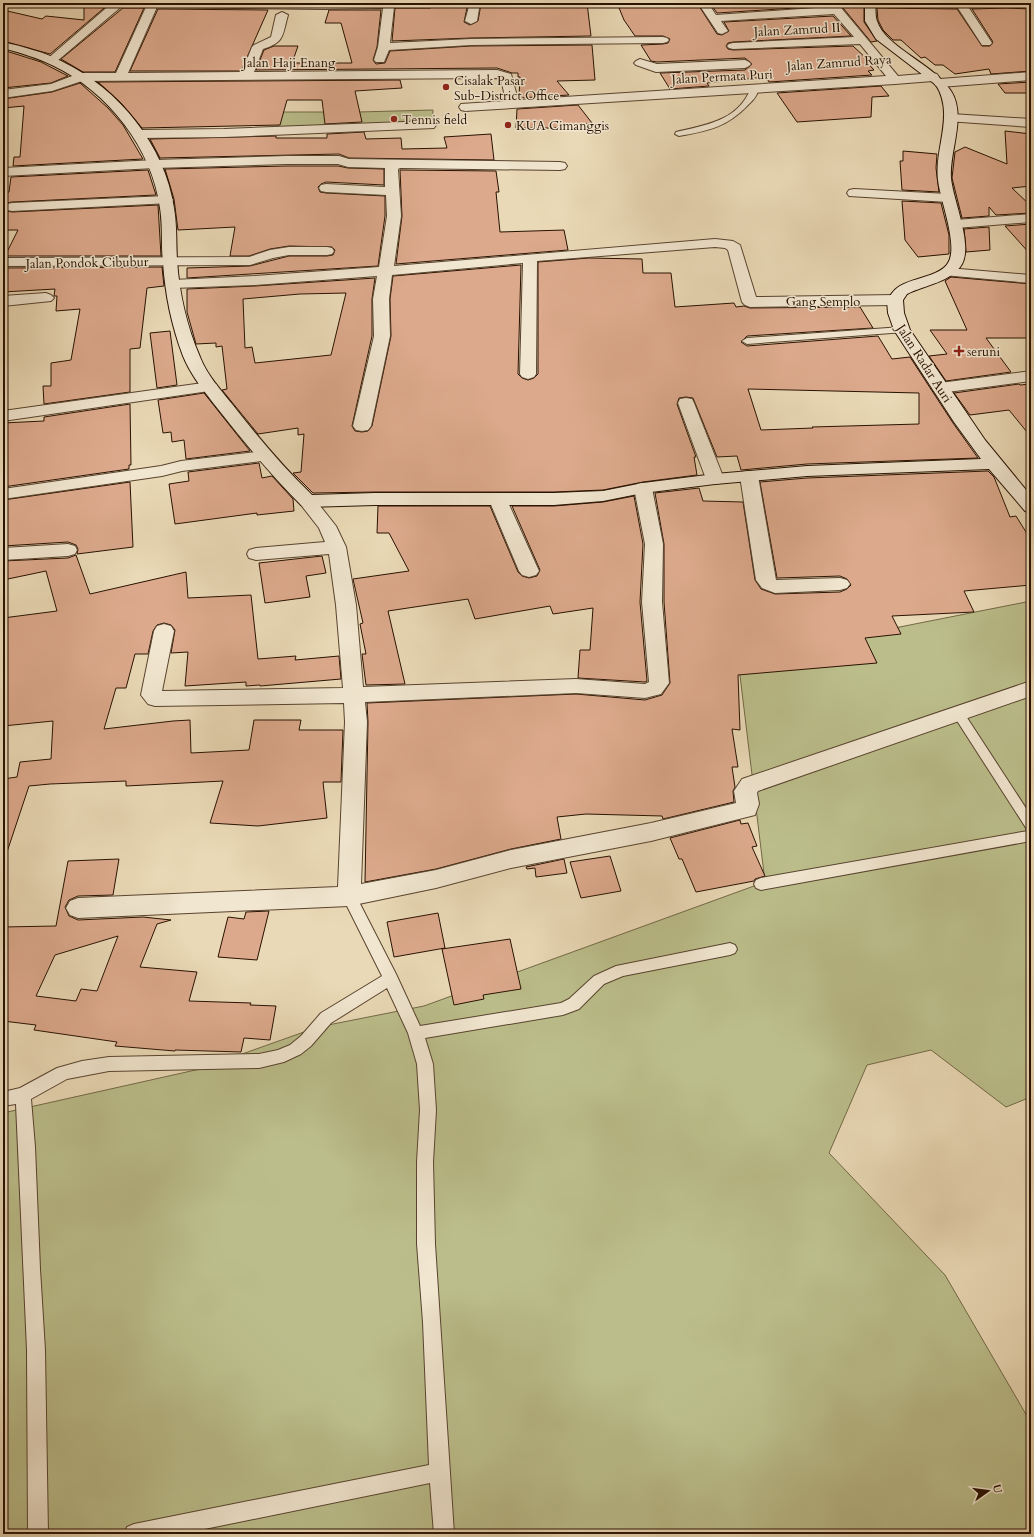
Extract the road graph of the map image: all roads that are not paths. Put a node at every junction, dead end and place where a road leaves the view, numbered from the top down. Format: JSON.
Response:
{"nodes":[{"id":1,"x":119,"y":3,"type":"edge"},
{"id":2,"x":475,"y":3,"type":"edge"},
{"id":3,"x":703,"y":3,"type":"edge"},
{"id":4,"x":870,"y":3,"type":"edge"},
{"id":5,"x":1006,"y":3,"type":"edge"},
{"id":6,"x":153,"y":4,"type":"edge"},
{"id":7,"x":389,"y":4,"type":"junction"},
{"id":8,"x":430,"y":4,"type":"edge"},
{"id":9,"x":962,"y":4,"type":"junction"},
{"id":10,"x":1031,"y":5,"type":"edge"},
{"id":11,"x":835,"y":7,"type":"edge"},
{"id":12,"x":282,"y":15,"type":"dead end"},
{"id":13,"x":714,"y":18,"type":"junction"},
{"id":14,"x":471,"y":21,"type":"dead end"},
{"id":15,"x":663,"y":40,"type":"dead end"},
{"id":16,"x":863,"y":40,"type":"junction"},
{"id":17,"x":986,"y":43,"type":"dead end"},
{"id":18,"x":3,"y":45,"type":"edge"},
{"id":19,"x":732,"y":46,"type":"junction"},
{"id":20,"x":384,"y":47,"type":"junction"},
{"id":21,"x":52,"y":60,"type":"junction"},
{"id":22,"x":640,"y":63,"type":"dead end"},
{"id":23,"x":745,"y":64,"type":"junction"},
{"id":24,"x":121,"y":75,"type":"junction"},
{"id":25,"x":377,"y":75,"type":"junction"},
{"id":26,"x":80,"y":76,"type":"junction"},
{"id":27,"x":247,"y":76,"type":"junction"},
{"id":28,"x":892,"y":76,"type":"junction"},
{"id":29,"x":1031,"y":76,"type":"edge"},
{"id":30,"x":932,"y":77,"type":"junction"},
{"id":31,"x":758,"y":87,"type":"junction"},
{"id":32,"x":3,"y":94,"type":"edge"},
{"id":33,"x":513,"y":104,"type":"junction"},
{"id":34,"x":465,"y":107,"type":"dead end"},
{"id":35,"x":951,"y":118,"type":"junction"},
{"id":36,"x":1031,"y":123,"type":"edge"},
{"id":37,"x":430,"y":125,"type":"dead end"},
{"id":38,"x":140,"y":134,"type":"junction"},
{"id":39,"x":679,"y":134,"type":"dead end"},
{"id":40,"x":155,"y":164,"type":"junction"},
{"id":41,"x":397,"y":164,"type":"junction"},
{"id":42,"x":560,"y":166,"type":"dead end"},
{"id":43,"x":3,"y":172,"type":"edge"},
{"id":44,"x":326,"y":188,"type":"dead end"},
{"id":45,"x":392,"y":190,"type":"junction"},
{"id":46,"x":854,"y":193,"type":"dead end"},
{"id":47,"x":948,"y":198,"type":"junction"},
{"id":48,"x":166,"y":200,"type":"junction"},
{"id":49,"x":12,"y":207,"type":"dead end"},
{"id":50,"x":1031,"y":218,"type":"edge"},
{"id":51,"x":956,"y":224,"type":"junction"},
{"id":52,"x":327,"y":251,"type":"dead end"},
{"id":53,"x":530,"y":258,"type":"junction"},
{"id":54,"x":170,"y":261,"type":"junction"},
{"id":55,"x":3,"y":262,"type":"edge"},
{"id":56,"x":385,"y":272,"type":"junction"},
{"id":57,"x":948,"y":272,"type":"junction"},
{"id":58,"x":1031,"y":279,"type":"edge"},
{"id":59,"x":173,"y":284,"type":"junction"},
{"id":60,"x":46,"y":298,"type":"dead end"},
{"id":61,"x":895,"y":300,"type":"junction"},
{"id":62,"x":3,"y":301,"type":"edge"},
{"id":63,"x":902,"y":330,"type":"junction"},
{"id":64,"x":747,"y":341,"type":"dead end"},
{"id":65,"x":528,"y":374,"type":"dead end"},
{"id":66,"x":1031,"y":376,"type":"edge"},
{"id":67,"x":210,"y":387,"type":"junction"},
{"id":68,"x":940,"y":388,"type":"junction"},
{"id":69,"x":686,"y":403,"type":"dead end"},
{"id":70,"x":3,"y":416,"type":"edge"},
{"id":71,"x":362,"y":426,"type":"dead end"},
{"id":72,"x":264,"y":456,"type":"junction"},
{"id":73,"x":994,"y":464,"type":"junction"},
{"id":74,"x":749,"y":476,"type":"junction"},
{"id":75,"x":715,"y":479,"type":"junction"},
{"id":76,"x":643,"y":488,"type":"junction"},
{"id":77,"x":3,"y":494,"type":"edge"},
{"id":78,"x":498,"y":500,"type":"junction"},
{"id":79,"x":307,"y":501,"type":"junction"},
{"id":80,"x":1031,"y":507,"type":"edge"},
{"id":81,"x":336,"y":547,"type":"junction"},
{"id":82,"x":68,"y":550,"type":"dead end"},
{"id":83,"x":3,"y":554,"type":"edge"},
{"id":84,"x":256,"y":554,"type":"dead end"},
{"id":85,"x":529,"y":571,"type":"dead end"},
{"id":86,"x":840,"y":584,"type":"dead end"},
{"id":87,"x":164,"y":631,"type":"dead end"},
{"id":88,"x":1031,"y":688,"type":"edge"},
{"id":89,"x":354,"y":695,"type":"junction"},
{"id":90,"x":958,"y":714,"type":"junction"},
{"id":91,"x":1031,"y":827,"type":"edge"},
{"id":92,"x":1031,"y":836,"type":"edge"},
{"id":93,"x":761,"y":884,"type":"dead end"},
{"id":94,"x":349,"y":896,"type":"junction"},
{"id":95,"x":78,"y":908,"type":"dead end"},
{"id":96,"x":730,"y":949,"type":"dead end"},
{"id":97,"x":391,"y":978,"type":"junction"},
{"id":98,"x":416,"y":1033,"type":"junction"},
{"id":99,"x":23,"y":1095,"type":"junction"},
{"id":100,"x":3,"y":1099,"type":"edge"},
{"id":101,"x":439,"y":1472,"type":"junction"},
{"id":102,"x":38,"y":1534,"type":"edge"},
{"id":103,"x":134,"y":1534,"type":"edge"},
{"id":104,"x":444,"y":1534,"type":"edge"}],
"edges":[{"from":1,"to":6,"type":"street"},
{"from":1,"to":21,"type":"street"},
{"from":2,"to":14,"type":"street"},
{"from":3,"to":13,"type":"street"},
{"from":4,"to":9,"type":"street"},
{"from":4,"to":30,"type":"street"},
{"from":5,"to":9,"type":"street"},
{"from":5,"to":10,"type":"street"},
{"from":6,"to":7,"type":"street"},
{"from":6,"to":24,"type":"street"},
{"from":7,"to":8,"type":"street"},
{"from":7,"to":20,"type":"street"},
{"from":9,"to":17,"type":"street"},
{"from":11,"to":13,"type":"street"},
{"from":11,"to":16,"type":"street"},
{"from":12,"to":27,"type":"street"},
{"from":13,"to":19,"type":"street"},
{"from":15,"to":20,"type":"street"},
{"from":16,"to":19,"type":"street","name":"Jalan Zamrud II"},
{"from":16,"to":28,"type":"street"},
{"from":18,"to":21,"type":"street"},
{"from":19,"to":23,"type":"street"},
{"from":20,"to":25,"type":"street"},
{"from":21,"to":26,"type":"street"},
{"from":22,"to":23,"type":"street"},
{"from":23,"to":31,"type":"street"},
{"from":24,"to":26,"type":"street","name":"Jalan Haji Enang"},
{"from":24,"to":27,"type":"street","name":"Jalan Haji Enang"},
{"from":25,"to":27,"type":"street","name":"Jalan Haji Enang"},
{"from":25,"to":33,"type":"street","name":"Jalan Haji Enang"},
{"from":26,"to":32,"type":"street"},
{"from":26,"to":38,"type":"street"},
{"from":28,"to":30,"type":"street","name":"Jalan Permata Puri"},
{"from":28,"to":31,"type":"street","name":"Jalan Permata Puri"},
{"from":29,"to":30,"type":"street","name":"Jalan Permata Puri"},
{"from":30,"to":35,"type":"street"},
{"from":31,"to":33,"type":"street","name":"Jalan Permata Puri"},
{"from":31,"to":39,"type":"lane"},
{"from":33,"to":34,"type":"street","name":"Jalan Permata Puri"},
{"from":35,"to":36,"type":"street"},
{"from":35,"to":47,"type":"street"},
{"from":37,"to":38,"type":"street"},
{"from":38,"to":40,"type":"street"},
{"from":40,"to":41,"type":"street"},
{"from":40,"to":43,"type":"street"},
{"from":40,"to":48,"type":"street"},
{"from":41,"to":42,"type":"street"},
{"from":41,"to":45,"type":"street"},
{"from":44,"to":45,"type":"street"},
{"from":45,"to":56,"type":"street"},
{"from":46,"to":47,"type":"street"},
{"from":47,"to":51,"type":"street"},
{"from":48,"to":49,"type":"street"},
{"from":48,"to":54,"type":"street"},
{"from":50,"to":51,"type":"street"},
{"from":51,"to":57,"type":"street"},
{"from":52,"to":54,"type":"street","name":"Jalan Pondok Cibubur"},
{"from":53,"to":56,"type":"street"},
{"from":53,"to":61,"type":"street","name":"Gang Semplo"},
{"from":53,"to":65,"type":"street"},
{"from":54,"to":55,"type":"street","name":"Jalan Pondok Cibubur"},
{"from":54,"to":59,"type":"street"},
{"from":56,"to":59,"type":"street"},
{"from":56,"to":71,"type":"street"},
{"from":57,"to":58,"type":"street"},
{"from":57,"to":61,"type":"street"},
{"from":59,"to":67,"type":"street"},
{"from":60,"to":62,"type":"street"},
{"from":61,"to":63,"type":"street","name":"Jalan Radar Auri"},
{"from":63,"to":64,"type":"lane"},
{"from":63,"to":68,"type":"street","name":"Jalan Radar Auri"},
{"from":66,"to":68,"type":"street"},
{"from":67,"to":70,"type":"street"},
{"from":67,"to":72,"type":"street"},
{"from":68,"to":73,"type":"street","name":"Jalan Radar Auri"},
{"from":69,"to":75,"type":"street"},
{"from":72,"to":77,"type":"street"},
{"from":72,"to":79,"type":"street"},
{"from":73,"to":74,"type":"street"},
{"from":73,"to":80,"type":"street","name":"Jalan Radar Auri"},
{"from":74,"to":75,"type":"street"},
{"from":74,"to":86,"type":"street"},
{"from":75,"to":76,"type":"street"},
{"from":76,"to":78,"type":"street"},
{"from":76,"to":89,"type":"street"},
{"from":78,"to":79,"type":"street"},
{"from":78,"to":85,"type":"street"},
{"from":79,"to":81,"type":"street"},
{"from":81,"to":84,"type":"street"},
{"from":81,"to":89,"type":"street"},
{"from":82,"to":83,"type":"street"},
{"from":87,"to":89,"type":"street"},
{"from":88,"to":90,"type":"street"},
{"from":89,"to":94,"type":"street"},
{"from":90,"to":91,"type":"lane"},
{"from":90,"to":94,"type":"street"},
{"from":92,"to":93,"type":"lane"},
{"from":94,"to":95,"type":"street"},
{"from":94,"to":97,"type":"lane"},
{"from":96,"to":98,"type":"lane"},
{"from":97,"to":98,"type":"lane"},
{"from":97,"to":99,"type":"lane"},
{"from":98,"to":101,"type":"lane"},
{"from":99,"to":100,"type":"lane"},
{"from":99,"to":102,"type":"lane"},
{"from":101,"to":103,"type":"lane"},
{"from":101,"to":104,"type":"lane"}]}
